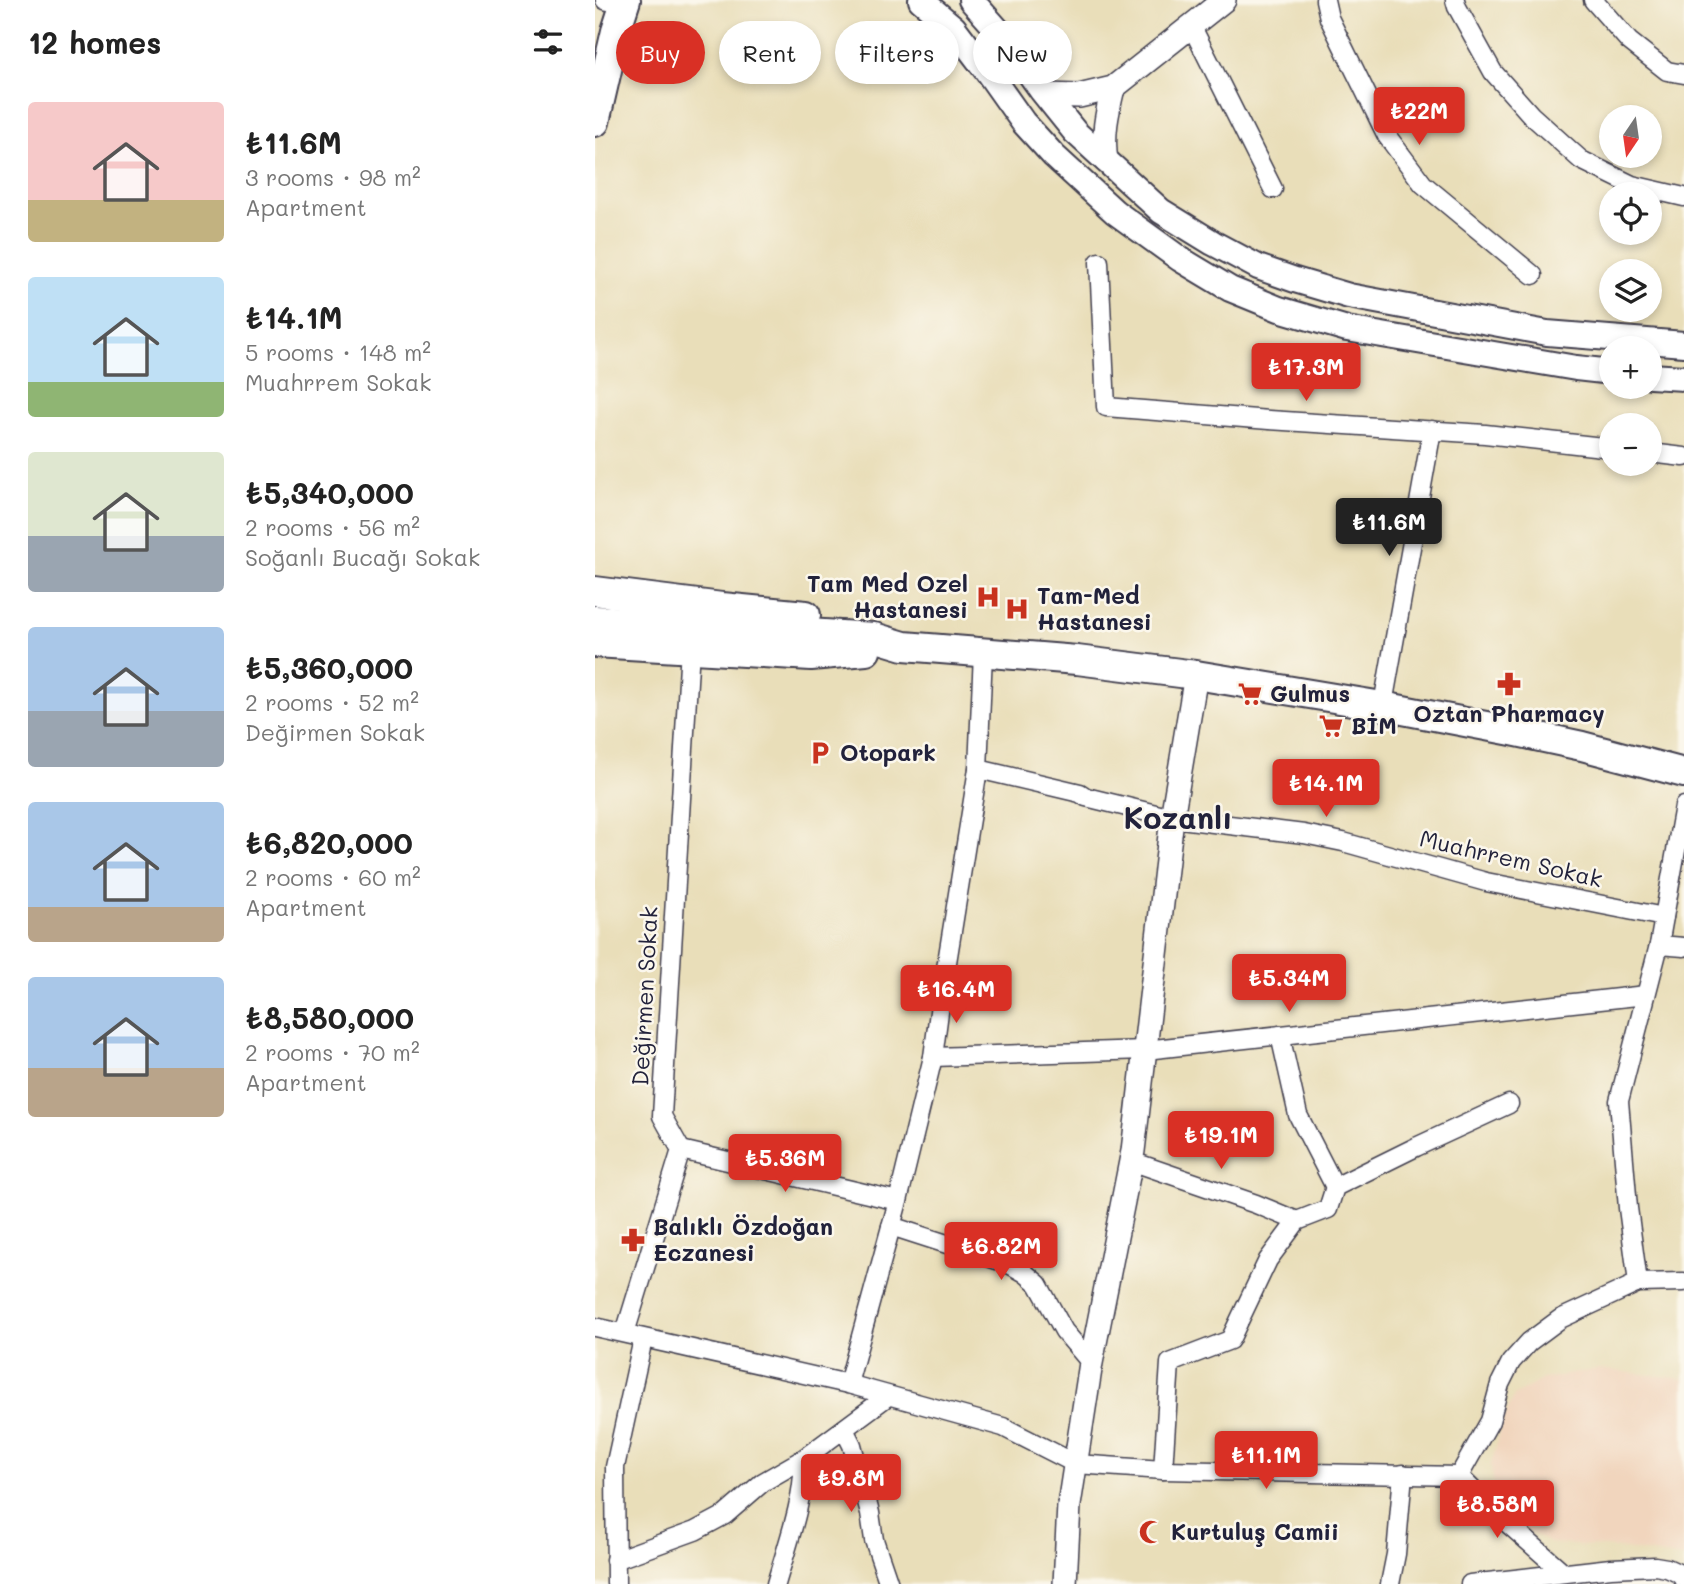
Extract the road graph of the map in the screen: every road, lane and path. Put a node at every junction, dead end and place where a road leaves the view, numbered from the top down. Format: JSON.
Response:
{"nodes":[{"id":1,"x":612,"y":0,"type":"edge"},
{"id":2,"x":921,"y":0,"type":"edge"},
{"id":3,"x":971,"y":0,"type":"edge"},
{"id":4,"x":1325,"y":0,"type":"edge"},
{"id":5,"x":1455,"y":0,"type":"edge"},
{"id":6,"x":1593,"y":0,"type":"edge"},
{"id":7,"x":1217,"y":2,"type":"edge"},
{"id":8,"x":1191,"y":25,"type":"junction"},
{"id":9,"x":595,"y":48,"type":"edge"},
{"id":10,"x":1684,"y":74,"type":"edge"},
{"id":11,"x":1113,"y":88,"type":"junction"},
{"id":12,"x":1045,"y":95,"type":"junction"},
{"id":13,"x":595,"y":122,"type":"edge"},
{"id":14,"x":1107,"y":161,"type":"junction"},
{"id":15,"x":1273,"y":189,"type":"dead end"},
{"id":16,"x":1684,"y":197,"type":"edge"},
{"id":17,"x":1099,"y":262,"type":"dead end"},
{"id":18,"x":1532,"y":275,"type":"dead end"},
{"id":19,"x":1684,"y":344,"type":"edge"},
{"id":20,"x":1599,"y":371,"type":"edge"},
{"id":21,"x":1662,"y":377,"type":"edge"},
{"id":22,"x":1684,"y":378,"type":"edge"},
{"id":23,"x":1431,"y":430,"type":"junction"},
{"id":24,"x":1599,"y":447,"type":"edge"},
{"id":25,"x":1662,"y":454,"type":"edge"},
{"id":26,"x":1684,"y":457,"type":"edge"},
{"id":27,"x":595,"y":591,"type":"edge"},
{"id":28,"x":595,"y":620,"type":"edge"},
{"id":29,"x":905,"y":639,"type":"junction"},
{"id":30,"x":595,"y":643,"type":"edge"},
{"id":31,"x":690,"y":649,"type":"junction"},
{"id":32,"x":983,"y":653,"type":"junction"},
{"id":33,"x":1196,"y":675,"type":"junction"},
{"id":34,"x":1385,"y":693,"type":"junction"},
{"id":35,"x":1684,"y":760,"type":"edge"},
{"id":36,"x":978,"y":769,"type":"junction"},
{"id":37,"x":1684,"y":773,"type":"edge"},
{"id":38,"x":1684,"y":806,"type":"edge"},
{"id":39,"x":1173,"y":818,"type":"junction"},
{"id":40,"x":1664,"y":917,"type":"junction"},
{"id":41,"x":1659,"y":945,"type":"junction"},
{"id":42,"x":1684,"y":947,"type":"edge"},
{"id":43,"x":1646,"y":995,"type":"junction"},
{"id":44,"x":1280,"y":1035,"type":"junction"},
{"id":45,"x":1145,"y":1050,"type":"junction"},
{"id":46,"x":933,"y":1058,"type":"junction"},
{"id":47,"x":1509,"y":1104,"type":"dead end"},
{"id":48,"x":681,"y":1150,"type":"junction"},
{"id":49,"x":1131,"y":1161,"type":"junction"},
{"id":50,"x":1335,"y":1187,"type":"junction"},
{"id":51,"x":898,"y":1201,"type":"junction"},
{"id":52,"x":1297,"y":1221,"type":"junction"},
{"id":53,"x":891,"y":1226,"type":"junction"},
{"id":54,"x":1684,"y":1282,"type":"edge"},
{"id":55,"x":1638,"y":1283,"type":"junction"},
{"id":56,"x":595,"y":1327,"type":"edge"},
{"id":57,"x":634,"y":1336,"type":"junction"},
{"id":58,"x":1091,"y":1363,"type":"junction"},
{"id":59,"x":848,"y":1384,"type":"junction"},
{"id":60,"x":888,"y":1396,"type":"junction"},
{"id":61,"x":844,"y":1429,"type":"junction"},
{"id":62,"x":803,"y":1459,"type":"junction"},
{"id":63,"x":1076,"y":1464,"type":"junction"},
{"id":64,"x":1163,"y":1470,"type":"junction"},
{"id":65,"x":1403,"y":1474,"type":"junction"},
{"id":66,"x":1459,"y":1476,"type":"junction"},
{"id":67,"x":615,"y":1560,"type":"junction"},
{"id":68,"x":1565,"y":1573,"type":"junction"},
{"id":69,"x":1684,"y":1579,"type":"edge"},
{"id":70,"x":616,"y":1584,"type":"edge"},
{"id":71,"x":776,"y":1584,"type":"edge"},
{"id":72,"x":889,"y":1584,"type":"edge"},
{"id":73,"x":1065,"y":1584,"type":"edge"},
{"id":74,"x":1390,"y":1584,"type":"edge"},
{"id":75,"x":1470,"y":1584,"type":"edge"}],
"edges":[{"from":1,"to":9,"type":"main road"},
{"from":1,"to":13,"type":"main road"},
{"from":2,"to":20,"type":"main road"},
{"from":3,"to":12,"type":"main road"},
{"from":4,"to":18,"type":"street"},
{"from":5,"to":16,"type":"street"},
{"from":6,"to":10,"type":"street"},
{"from":7,"to":8,"type":"street"},
{"from":8,"to":11,"type":"street"},
{"from":8,"to":15,"type":"street"},
{"from":11,"to":12,"type":"street"},
{"from":11,"to":14,"type":"street"},
{"from":12,"to":14,"type":"main road"},
{"from":14,"to":19,"type":"main road"},
{"from":17,"to":23,"type":"street"},
{"from":21,"to":22,"type":"main road"},
{"from":23,"to":24,"type":"street"},
{"from":23,"to":34,"type":"street"},
{"from":25,"to":26,"type":"street"},
{"from":27,"to":29,"type":"main road"},
{"from":28,"to":29,"type":"main road"},
{"from":29,"to":31,"type":"main road"},
{"from":29,"to":32,"type":"main road"},
{"from":29,"to":34,"type":"main road"},
{"from":30,"to":31,"type":"main road"},
{"from":31,"to":48,"type":"street","name":"Değirmen Sokak"},
{"from":32,"to":33,"type":"main road"},
{"from":32,"to":36,"type":"street"},
{"from":33,"to":37,"type":"main road"},
{"from":33,"to":39,"type":"street"},
{"from":34,"to":35,"type":"main road"},
{"from":36,"to":39,"type":"street","name":"Muahrrem Sokak"},
{"from":36,"to":46,"type":"street"},
{"from":38,"to":40,"type":"street"},
{"from":39,"to":40,"type":"street","name":"Muahrrem Sokak"},
{"from":39,"to":45,"type":"street"},
{"from":40,"to":41,"type":"street"},
{"from":41,"to":42,"type":"street"},
{"from":41,"to":43,"type":"street"},
{"from":43,"to":44,"type":"street"},
{"from":43,"to":55,"type":"street"},
{"from":44,"to":45,"type":"street"},
{"from":44,"to":50,"type":"street"},
{"from":45,"to":46,"type":"street"},
{"from":45,"to":49,"type":"street"},
{"from":46,"to":51,"type":"street"},
{"from":47,"to":50,"type":"street"},
{"from":48,"to":51,"type":"street"},
{"from":48,"to":57,"type":"street"},
{"from":49,"to":52,"type":"street"},
{"from":49,"to":58,"type":"street"},
{"from":50,"to":52,"type":"street"},
{"from":51,"to":53,"type":"street"},
{"from":52,"to":64,"type":"street"},
{"from":53,"to":58,"type":"street"},
{"from":53,"to":59,"type":"street"},
{"from":54,"to":55,"type":"street"},
{"from":55,"to":66,"type":"street"},
{"from":56,"to":57,"type":"street"},
{"from":57,"to":59,"type":"street"},
{"from":57,"to":67,"type":"street"},
{"from":58,"to":63,"type":"street"},
{"from":59,"to":60,"type":"street"},
{"from":60,"to":61,"type":"street"},
{"from":60,"to":63,"type":"street"},
{"from":61,"to":62,"type":"street"},
{"from":61,"to":72,"type":"street"},
{"from":62,"to":67,"type":"street"},
{"from":62,"to":71,"type":"street"},
{"from":63,"to":64,"type":"street"},
{"from":63,"to":73,"type":"street"},
{"from":64,"to":65,"type":"street"},
{"from":65,"to":66,"type":"street"},
{"from":65,"to":74,"type":"street"},
{"from":66,"to":68,"type":"street"},
{"from":67,"to":70,"type":"street"},
{"from":68,"to":69,"type":"street"},
{"from":68,"to":75,"type":"street"}]}
